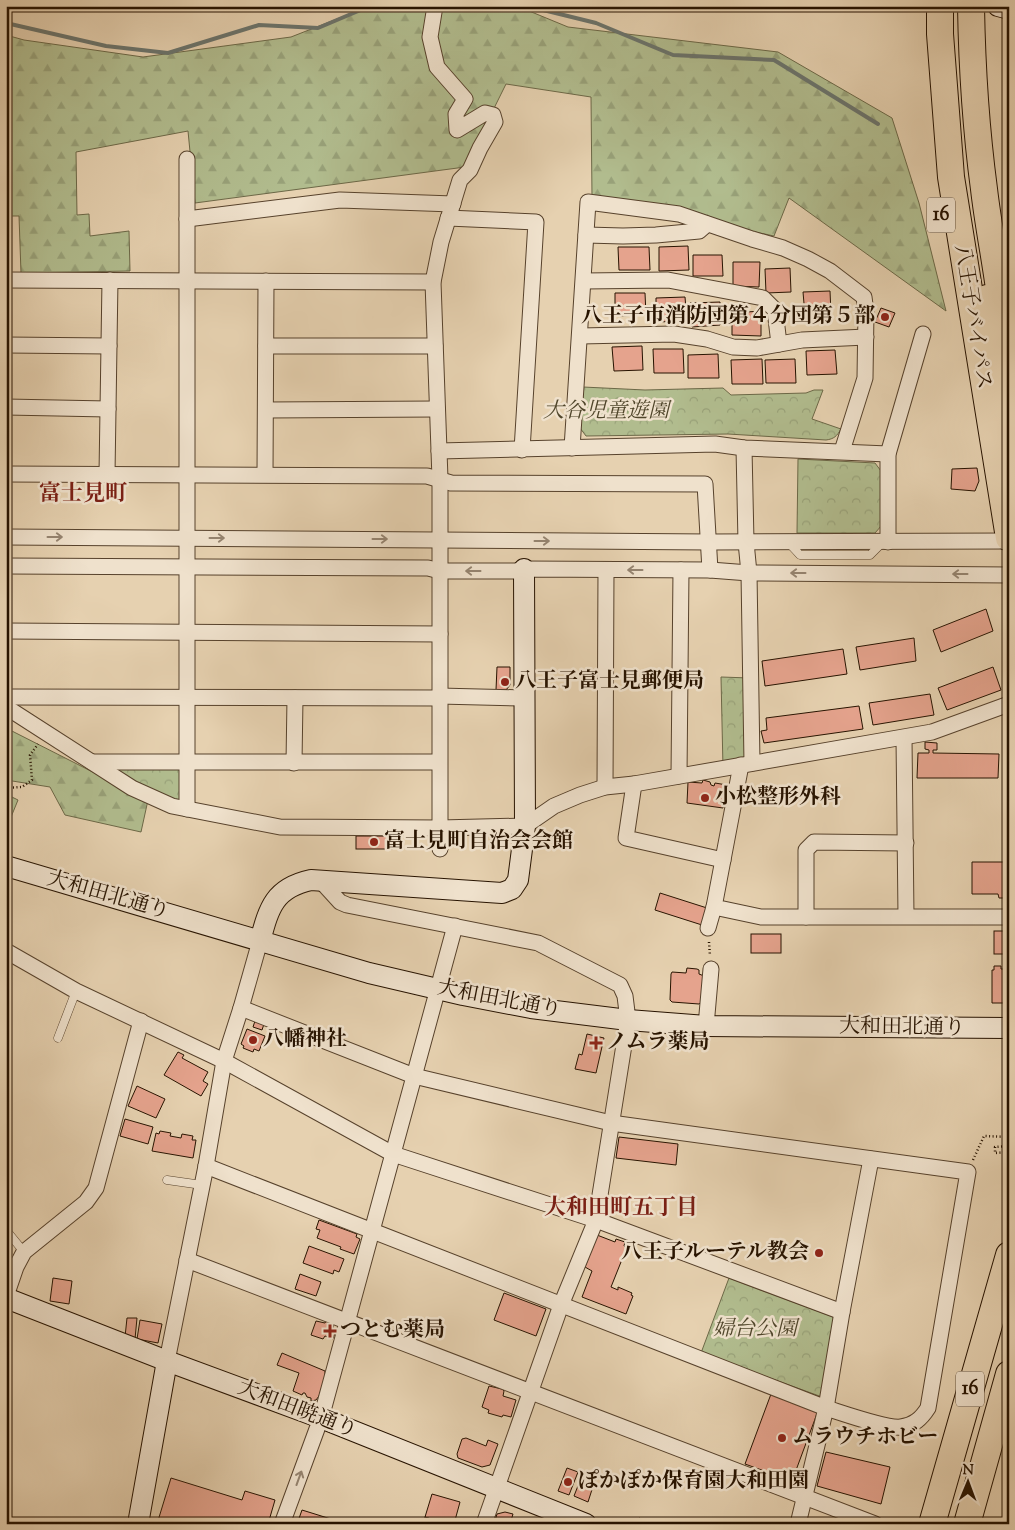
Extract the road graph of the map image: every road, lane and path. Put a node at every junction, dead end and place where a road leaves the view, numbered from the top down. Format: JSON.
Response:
{"nodes":[{"id":1,"x":436,"y":6,"type":"edge"},
{"id":2,"x":925,"y":6,"type":"edge"},
{"id":3,"x":940,"y":6,"type":"edge"},
{"id":4,"x":956,"y":6,"type":"edge"},
{"id":5,"x":971,"y":6,"type":"edge"},
{"id":6,"x":998,"y":6,"type":"edge"},
{"id":7,"x":1009,"y":8,"type":"edge"},
{"id":8,"x":955,"y":134,"type":"junction"},
{"id":9,"x":187,"y":158,"type":"dead end"},
{"id":10,"x":450,"y":211,"type":"junction"},
{"id":11,"x":187,"y":219,"type":"junction"},
{"id":12,"x":707,"y":224,"type":"junction"},
{"id":13,"x":586,"y":235,"type":"junction"},
{"id":14,"x":6,"y":280,"type":"edge"},
{"id":15,"x":110,"y":280,"type":"junction"},
{"id":16,"x":266,"y":281,"type":"junction"},
{"id":17,"x":188,"y":282,"type":"junction"},
{"id":18,"x":434,"y":282,"type":"junction"},
{"id":19,"x":584,"y":282,"type":"junction"},
{"id":20,"x":923,"y":334,"type":"dead end"},
{"id":21,"x":580,"y":336,"type":"junction"},
{"id":22,"x":866,"y":337,"type":"junction"},
{"id":23,"x":779,"y":344,"type":"junction"},
{"id":24,"x":6,"y":345,"type":"edge"},
{"id":25,"x":109,"y":346,"type":"junction"},
{"id":26,"x":266,"y":346,"type":"junction"},
{"id":27,"x":435,"y":346,"type":"junction"},
{"id":28,"x":1009,"y":378,"type":"edge"},
{"id":29,"x":6,"y":407,"type":"edge"},
{"id":30,"x":108,"y":409,"type":"junction"},
{"id":31,"x":437,"y":409,"type":"junction"},
{"id":32,"x":266,"y":410,"type":"junction"},
{"id":33,"x":999,"y":416,"type":"edge"},
{"id":34,"x":572,"y":448,"type":"junction"},
{"id":35,"x":744,"y":448,"type":"junction"},
{"id":36,"x":522,"y":450,"type":"junction"},
{"id":37,"x":439,"y":451,"type":"junction"},
{"id":38,"x":842,"y":451,"type":"junction"},
{"id":39,"x":888,"y":454,"type":"junction"},
{"id":40,"x":6,"y":474,"type":"edge"},
{"id":41,"x":107,"y":474,"type":"junction"},
{"id":42,"x":187,"y":474,"type":"junction"},
{"id":43,"x":264,"y":474,"type":"junction"},
{"id":44,"x":440,"y":479,"type":"junction"},
{"id":45,"x":6,"y":537,"type":"edge"},
{"id":46,"x":187,"y":538,"type":"junction"},
{"id":47,"x":440,"y":540,"type":"junction"},
{"id":48,"x":1009,"y":540,"type":"edge"},
{"id":49,"x":710,"y":542,"type":"junction"},
{"id":50,"x":746,"y":542,"type":"junction"},
{"id":51,"x":886,"y":542,"type":"junction"},
{"id":52,"x":6,"y":566,"type":"edge"},
{"id":53,"x":187,"y":567,"type":"junction"},
{"id":54,"x":524,"y":569,"type":"junction"},
{"id":55,"x":606,"y":570,"type":"junction"},
{"id":56,"x":681,"y":570,"type":"junction"},
{"id":57,"x":710,"y":570,"type":"junction"},
{"id":58,"x":440,"y":571,"type":"junction"},
{"id":59,"x":749,"y":573,"type":"junction"},
{"id":60,"x":1009,"y":575,"type":"edge"},
{"id":61,"x":6,"y":631,"type":"edge"},
{"id":62,"x":186,"y":632,"type":"junction"},
{"id":63,"x":440,"y":634,"type":"junction"},
{"id":64,"x":6,"y":696,"type":"edge"},
{"id":65,"x":186,"y":696,"type":"junction"},
{"id":66,"x":439,"y":697,"type":"junction"},
{"id":67,"x":295,"y":698,"type":"junction"},
{"id":68,"x":524,"y":698,"type":"junction"},
{"id":69,"x":1009,"y":704,"type":"edge"},
{"id":70,"x":6,"y":706,"type":"edge"},
{"id":71,"x":47,"y":733,"type":"junction"},
{"id":72,"x":904,"y":738,"type":"junction"},
{"id":73,"x":92,"y":762,"type":"junction"},
{"id":74,"x":186,"y":762,"type":"junction"},
{"id":75,"x":294,"y":762,"type":"junction"},
{"id":76,"x":439,"y":762,"type":"junction"},
{"id":77,"x":746,"y":764,"type":"junction"},
{"id":78,"x":679,"y":776,"type":"junction"},
{"id":79,"x":634,"y":784,"type":"junction"},
{"id":80,"x":605,"y":787,"type":"junction"},
{"id":81,"x":6,"y":788,"type":"edge"},
{"id":82,"x":187,"y":809,"type":"junction"},
{"id":83,"x":525,"y":826,"type":"junction"},
{"id":84,"x":440,"y":828,"type":"junction"},
{"id":85,"x":906,"y":843,"type":"junction"},
{"id":86,"x":440,"y":849,"type":"dead end"},
{"id":87,"x":723,"y":860,"type":"junction"},
{"id":88,"x":6,"y":866,"type":"edge"},
{"id":89,"x":320,"y":879,"type":"junction"},
{"id":90,"x":714,"y":907,"type":"junction"},
{"id":91,"x":906,"y":916,"type":"junction"},
{"id":92,"x":806,"y":917,"type":"junction"},
{"id":93,"x":1009,"y":917,"type":"edge"},
{"id":94,"x":455,"y":926,"type":"junction"},
{"id":95,"x":708,"y":928,"type":"joint"},
{"id":96,"x":260,"y":941,"type":"junction"},
{"id":97,"x":6,"y":952,"type":"edge"},
{"id":98,"x":711,"y":969,"type":"joint"},
{"id":99,"x":438,"y":989,"type":"junction"},
{"id":100,"x":76,"y":990,"type":"junction"},
{"id":101,"x":241,"y":1008,"type":"junction"},
{"id":102,"x":628,"y":1020,"type":"junction"},
{"id":103,"x":141,"y":1021,"type":"junction"},
{"id":104,"x":706,"y":1026,"type":"junction"},
{"id":105,"x":1009,"y":1028,"type":"edge"},
{"id":106,"x":58,"y":1038,"type":"dead end"},
{"id":107,"x":224,"y":1061,"type":"junction"},
{"id":108,"x":414,"y":1076,"type":"junction"},
{"id":109,"x":611,"y":1123,"type":"junction"},
{"id":110,"x":1009,"y":1137,"type":"edge"},
{"id":111,"x":1009,"y":1146,"type":"edge"},
{"id":112,"x":1009,"y":1152,"type":"edge"},
{"id":113,"x":393,"y":1154,"type":"junction"},
{"id":114,"x":871,"y":1159,"type":"junction"},
{"id":115,"x":206,"y":1166,"type":"junction"},
{"id":116,"x":968,"y":1172,"type":"junction"},
{"id":117,"x":167,"y":1180,"type":"dead end"},
{"id":118,"x":202,"y":1185,"type":"junction"},
{"id":119,"x":596,"y":1220,"type":"junction"},
{"id":120,"x":6,"y":1230,"type":"edge"},
{"id":121,"x":372,"y":1231,"type":"junction"},
{"id":122,"x":24,"y":1252,"type":"junction"},
{"id":123,"x":1009,"y":1255,"type":"edge"},
{"id":124,"x":187,"y":1260,"type":"junction"},
{"id":125,"x":6,"y":1297,"type":"edge"},
{"id":126,"x":561,"y":1305,"type":"junction"},
{"id":127,"x":1009,"y":1306,"type":"edge"},
{"id":128,"x":842,"y":1312,"type":"junction"},
{"id":129,"x":347,"y":1321,"type":"junction"},
{"id":130,"x":167,"y":1361,"type":"junction"},
{"id":131,"x":1000,"y":1371,"type":"edge"},
{"id":132,"x":530,"y":1391,"type":"junction"},
{"id":133,"x":826,"y":1408,"type":"junction"},
{"id":134,"x":321,"y":1418,"type":"junction"},
{"id":135,"x":1009,"y":1428,"type":"edge"},
{"id":136,"x":495,"y":1488,"type":"junction"},
{"id":137,"x":805,"y":1497,"type":"junction"},
{"id":138,"x":138,"y":1524,"type":"edge"},
{"id":139,"x":282,"y":1524,"type":"edge"},
{"id":140,"x":484,"y":1524,"type":"edge"},
{"id":141,"x":586,"y":1524,"type":"edge"},
{"id":142,"x":798,"y":1524,"type":"edge"},
{"id":143,"x":875,"y":1524,"type":"edge"},
{"id":144,"x":932,"y":1524,"type":"edge"},
{"id":145,"x":948,"y":1524,"type":"edge"},
{"id":146,"x":967,"y":1524,"type":"edge"},
{"id":147,"x":982,"y":1524,"type":"edge"}],
"edges":[{"from":1,"to":10,"type":"street"},
{"from":2,"to":33,"type":"highway","number":"16"},
{"from":3,"to":8,"type":"highway","name":"八王子バイパス","number":"16"},
{"from":4,"to":8,"type":"highway","name":"八王子バイパス","number":"16"},
{"from":5,"to":28,"type":"highway"},
{"from":6,"to":7,"type":"street"},
{"from":8,"to":33,"type":"highway","name":"八王子バイパス","number":"16"},
{"from":9,"to":11,"type":"street"},
{"from":10,"to":11,"type":"street"},
{"from":10,"to":18,"type":"street"},
{"from":10,"to":36,"type":"street"},
{"from":11,"to":17,"type":"street"},
{"from":12,"to":13,"type":"street"},
{"from":12,"to":13,"type":"street"},
{"from":12,"to":22,"type":"street"},
{"from":13,"to":19,"type":"street"},
{"from":14,"to":15,"type":"street"},
{"from":15,"to":17,"type":"street"},
{"from":15,"to":25,"type":"street"},
{"from":16,"to":17,"type":"street"},
{"from":16,"to":18,"type":"street"},
{"from":16,"to":26,"type":"street"},
{"from":17,"to":42,"type":"street"},
{"from":18,"to":27,"type":"street"},
{"from":19,"to":21,"type":"street"},
{"from":19,"to":23,"type":"street"},
{"from":20,"to":39,"type":"street"},
{"from":21,"to":23,"type":"street"},
{"from":21,"to":34,"type":"street"},
{"from":22,"to":23,"type":"street"},
{"from":22,"to":38,"type":"street"},
{"from":24,"to":25,"type":"street"},
{"from":25,"to":30,"type":"street"},
{"from":26,"to":27,"type":"street"},
{"from":26,"to":32,"type":"street"},
{"from":27,"to":31,"type":"street"},
{"from":29,"to":30,"type":"street"},
{"from":30,"to":41,"type":"street"},
{"from":31,"to":32,"type":"street"},
{"from":31,"to":37,"type":"street"},
{"from":32,"to":43,"type":"street"},
{"from":33,"to":48,"type":"highway","name":"八王子バイパス","number":"16"},
{"from":34,"to":35,"type":"street"},
{"from":34,"to":36,"type":"street"},
{"from":35,"to":38,"type":"street"},
{"from":35,"to":50,"type":"street"},
{"from":36,"to":37,"type":"street"},
{"from":37,"to":44,"type":"street"},
{"from":38,"to":39,"type":"street"},
{"from":39,"to":51,"type":"street"},
{"from":40,"to":41,"type":"street"},
{"from":41,"to":42,"type":"street"},
{"from":42,"to":43,"type":"street"},
{"from":42,"to":46,"type":"street"},
{"from":43,"to":44,"type":"street"},
{"from":44,"to":47,"type":"street"},
{"from":44,"to":49,"type":"street"},
{"from":45,"to":46,"type":"street","one_way":true},
{"from":46,"to":47,"type":"street","one_way":true},
{"from":46,"to":53,"type":"street"},
{"from":47,"to":49,"type":"street","one_way":true},
{"from":47,"to":58,"type":"street"},
{"from":48,"to":51,"type":"street"},
{"from":49,"to":50,"type":"street"},
{"from":49,"to":57,"type":"street"},
{"from":50,"to":51,"type":"street"},
{"from":50,"to":59,"type":"street"},
{"from":52,"to":53,"type":"street"},
{"from":53,"to":58,"type":"street"},
{"from":53,"to":62,"type":"street"},
{"from":54,"to":55,"type":"street"},
{"from":54,"to":58,"type":"street","one_way":true},
{"from":54,"to":68,"type":"street"},
{"from":56,"to":55,"type":"street","one_way":true},
{"from":55,"to":80,"type":"street"},
{"from":56,"to":57,"type":"street"},
{"from":56,"to":78,"type":"street"},
{"from":57,"to":59,"type":"street"},
{"from":58,"to":63,"type":"street"},
{"from":60,"to":59,"type":"street","one_way":true},
{"from":59,"to":77,"type":"street"},
{"from":61,"to":62,"type":"street"},
{"from":62,"to":63,"type":"street"},
{"from":62,"to":65,"type":"street"},
{"from":63,"to":66,"type":"street"},
{"from":64,"to":65,"type":"street"},
{"from":65,"to":67,"type":"street"},
{"from":65,"to":74,"type":"street"},
{"from":66,"to":67,"type":"street"},
{"from":66,"to":68,"type":"street"},
{"from":66,"to":76,"type":"street"},
{"from":67,"to":75,"type":"street"},
{"from":68,"to":83,"type":"street"},
{"from":69,"to":72,"type":"street"},
{"from":70,"to":71,"type":"street"},
{"from":71,"to":73,"type":"street"},
{"from":71,"to":81,"type":"path"},
{"from":72,"to":77,"type":"street"},
{"from":72,"to":85,"type":"street"},
{"from":73,"to":74,"type":"street"},
{"from":73,"to":82,"type":"street"},
{"from":74,"to":75,"type":"street"},
{"from":74,"to":82,"type":"street"},
{"from":75,"to":76,"type":"street"},
{"from":76,"to":84,"type":"street"},
{"from":77,"to":78,"type":"street"},
{"from":77,"to":87,"type":"street"},
{"from":78,"to":79,"type":"street"},
{"from":79,"to":80,"type":"street"},
{"from":79,"to":87,"type":"street"},
{"from":80,"to":83,"type":"street"},
{"from":82,"to":84,"type":"street"},
{"from":83,"to":84,"type":"street"},
{"from":83,"to":89,"type":"street"},
{"from":84,"to":86,"type":"street"},
{"from":85,"to":91,"type":"street"},
{"from":85,"to":92,"type":"street"},
{"from":87,"to":90,"type":"street"},
{"from":88,"to":96,"type":"street","name":"大和田北通り"},
{"from":89,"to":94,"type":"street"},
{"from":89,"to":96,"type":"street"},
{"from":90,"to":92,"type":"street"},
{"from":90,"to":95,"type":"street"},
{"from":91,"to":92,"type":"street"},
{"from":91,"to":93,"type":"street"},
{"from":94,"to":99,"type":"street"},
{"from":94,"to":102,"type":"street"},
{"from":95,"to":98,"type":"path"},
{"from":96,"to":99,"type":"street","name":"大和田北通り"},
{"from":96,"to":101,"type":"street"},
{"from":97,"to":100,"type":"street"},
{"from":98,"to":104,"type":"street"},
{"from":99,"to":102,"type":"street","name":"大和田北通り"},
{"from":99,"to":108,"type":"street"},
{"from":100,"to":103,"type":"street"},
{"from":100,"to":106,"type":"lane"},
{"from":101,"to":107,"type":"street"},
{"from":101,"to":108,"type":"street"},
{"from":102,"to":104,"type":"street","name":"大和田北通り"},
{"from":102,"to":109,"type":"street"},
{"from":103,"to":107,"type":"street"},
{"from":103,"to":122,"type":"street"},
{"from":104,"to":105,"type":"street","name":"大和田北通り"},
{"from":107,"to":113,"type":"street"},
{"from":107,"to":115,"type":"street"},
{"from":108,"to":109,"type":"street"},
{"from":108,"to":113,"type":"street"},
{"from":109,"to":114,"type":"street"},
{"from":109,"to":119,"type":"street"},
{"from":110,"to":116,"type":"path"},
{"from":111,"to":112,"type":"path"},
{"from":113,"to":119,"type":"street"},
{"from":113,"to":121,"type":"street"},
{"from":114,"to":116,"type":"street"},
{"from":114,"to":128,"type":"street"},
{"from":115,"to":118,"type":"street"},
{"from":115,"to":121,"type":"street"},
{"from":116,"to":133,"type":"street"},
{"from":117,"to":118,"type":"lane"},
{"from":118,"to":124,"type":"street"},
{"from":119,"to":126,"type":"street"},
{"from":119,"to":128,"type":"street"},
{"from":120,"to":122,"type":"lane"},
{"from":121,"to":126,"type":"street"},
{"from":121,"to":129,"type":"street"},
{"from":122,"to":125,"type":"street"},
{"from":123,"to":144,"type":"highway","number":"16"},
{"from":124,"to":129,"type":"street"},
{"from":124,"to":130,"type":"street"},
{"from":125,"to":130,"type":"street","name":"大和田暁通り"},
{"from":126,"to":132,"type":"street"},
{"from":126,"to":133,"type":"street"},
{"from":127,"to":131,"type":"highway","number":"16"},
{"from":128,"to":133,"type":"street"},
{"from":129,"to":132,"type":"street"},
{"from":129,"to":134,"type":"street"},
{"from":130,"to":134,"type":"street","name":"大和田暁通り"},
{"from":130,"to":138,"type":"street"},
{"from":131,"to":145,"type":"highway","number":"16"},
{"from":131,"to":146,"type":"highway","number":"16"},
{"from":132,"to":136,"type":"street"},
{"from":132,"to":137,"type":"street"},
{"from":133,"to":137,"type":"street"},
{"from":134,"to":136,"type":"street","name":"大和田暁通り"},
{"from":139,"to":134,"type":"street","one_way":true},
{"from":135,"to":147,"type":"highway"},
{"from":136,"to":140,"type":"street"},
{"from":136,"to":141,"type":"street","name":"大和田暁通り"},
{"from":137,"to":142,"type":"street"},
{"from":137,"to":143,"type":"street"}]}
